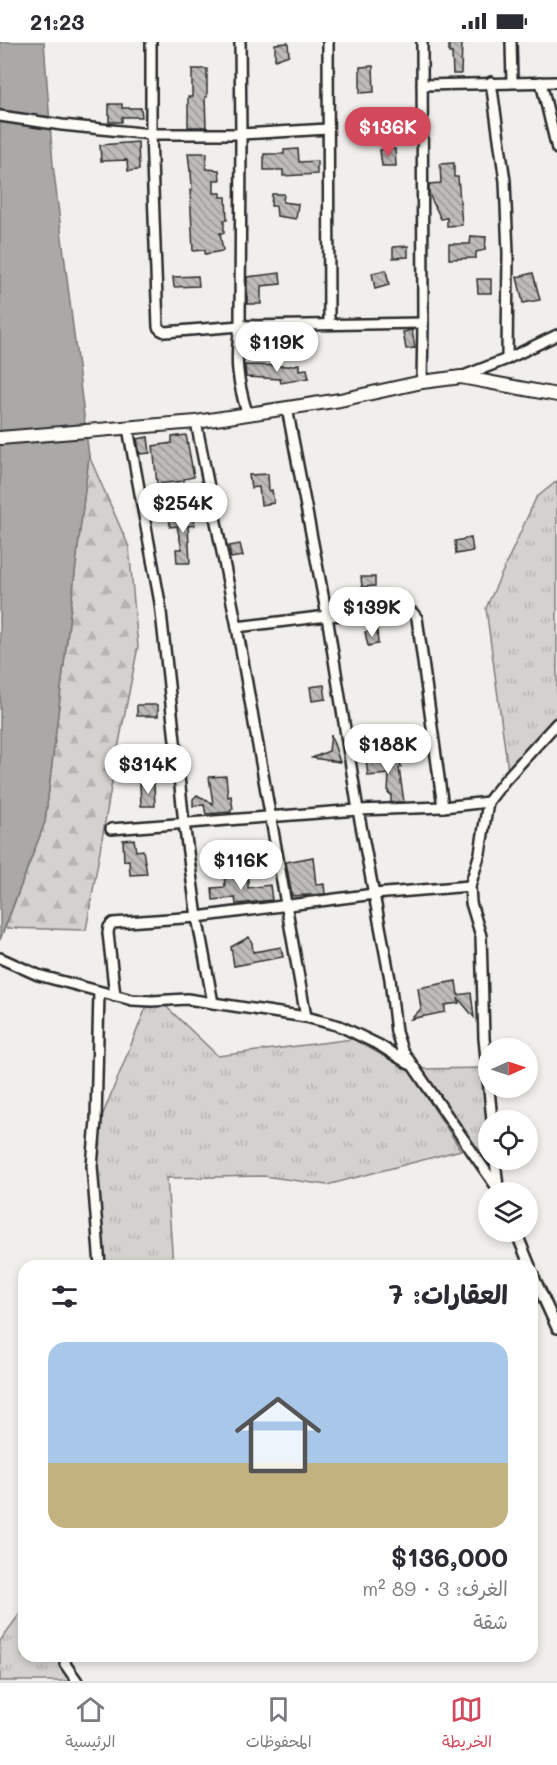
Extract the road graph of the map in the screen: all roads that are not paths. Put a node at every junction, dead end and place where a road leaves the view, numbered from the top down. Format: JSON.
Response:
{"nodes":[{"id":1,"x":151,"y":42,"type":"edge"},
{"id":2,"x":240,"y":42,"type":"edge"},
{"id":3,"x":328,"y":42,"type":"edge"},
{"id":4,"x":422,"y":42,"type":"edge"},
{"id":5,"x":512,"y":42,"type":"edge"},
{"id":6,"x":557,"y":81,"type":"edge"},
{"id":7,"x":491,"y":82,"type":"junction"},
{"id":8,"x":512,"y":82,"type":"junction"},
{"id":9,"x":541,"y":82,"type":"junction"},
{"id":10,"x":422,"y":85,"type":"junction"},
{"id":11,"x":0,"y":117,"type":"edge"},
{"id":12,"x":328,"y":129,"type":"junction"},
{"id":13,"x":151,"y":134,"type":"junction"},
{"id":14,"x":241,"y":134,"type":"junction"},
{"id":15,"x":557,"y":149,"type":"edge"},
{"id":16,"x":423,"y":323,"type":"junction"},
{"id":17,"x":329,"y":324,"type":"junction"},
{"id":18,"x":240,"y":326,"type":"junction"},
{"id":19,"x":557,"y":335,"type":"edge"},
{"id":20,"x":507,"y":359,"type":"junction"},
{"id":21,"x":461,"y":377,"type":"junction"},
{"id":22,"x":422,"y":382,"type":"junction"},
{"id":23,"x":557,"y":395,"type":"edge"},
{"id":24,"x":287,"y":408,"type":"junction"},
{"id":25,"x":247,"y":413,"type":"junction"},
{"id":26,"x":196,"y":422,"type":"junction"},
{"id":27,"x":128,"y":428,"type":"junction"},
{"id":28,"x":0,"y":438,"type":"edge"},
{"id":29,"x":327,"y":616,"type":"junction"},
{"id":30,"x":237,"y":627,"type":"junction"},
{"id":31,"x":557,"y":723,"type":"edge"},
{"id":32,"x":488,"y":802,"type":"junction"},
{"id":33,"x":443,"y":807,"type":"junction"},
{"id":34,"x":358,"y":810,"type":"junction"},
{"id":35,"x":272,"y":816,"type":"junction"},
{"id":36,"x":184,"y":823,"type":"junction"},
{"id":37,"x":111,"y":829,"type":"dead end"},
{"id":38,"x":470,"y":886,"type":"junction"},
{"id":39,"x":374,"y":894,"type":"junction"},
{"id":40,"x":287,"y":904,"type":"junction"},
{"id":41,"x":197,"y":917,"type":"junction"},
{"id":42,"x":0,"y":958,"type":"edge"},
{"id":43,"x":99,"y":992,"type":"junction"},
{"id":44,"x":115,"y":996,"type":"junction"},
{"id":45,"x":213,"y":1003,"type":"junction"},
{"id":46,"x":306,"y":1017,"type":"junction"},
{"id":47,"x":414,"y":1067,"type":"junction"},
{"id":48,"x":491,"y":1110,"type":"edge"},
{"id":49,"x":493,"y":1182,"type":"edge"},
{"id":50,"x":520,"y":1242,"type":"edge"},
{"id":51,"x":100,"y":1260,"type":"edge"},
{"id":52,"x":528,"y":1260,"type":"edge"},
{"id":53,"x":538,"y":1286,"type":"edge"},
{"id":54,"x":557,"y":1328,"type":"edge"},
{"id":55,"x":65,"y":1662,"type":"edge"},
{"id":56,"x":77,"y":1681,"type":"edge"}],
"edges":[{"from":1,"to":13,"type":"street"},
{"from":2,"to":14,"type":"street"},
{"from":3,"to":12,"type":"street"},
{"from":4,"to":10,"type":"street"},
{"from":5,"to":8,"type":"street"},
{"from":6,"to":9,"type":"street"},
{"from":7,"to":8,"type":"street"},
{"from":7,"to":10,"type":"street"},
{"from":7,"to":20,"type":"street"},
{"from":8,"to":9,"type":"street"},
{"from":9,"to":15,"type":"street"},
{"from":10,"to":16,"type":"street"},
{"from":11,"to":13,"type":"street"},
{"from":12,"to":14,"type":"street"},
{"from":12,"to":17,"type":"street"},
{"from":13,"to":14,"type":"street"},
{"from":13,"to":18,"type":"street"},
{"from":14,"to":18,"type":"street"},
{"from":16,"to":17,"type":"street"},
{"from":16,"to":22,"type":"street"},
{"from":17,"to":18,"type":"street"},
{"from":18,"to":25,"type":"street"},
{"from":19,"to":20,"type":"street"},
{"from":20,"to":21,"type":"street"},
{"from":21,"to":22,"type":"street"},
{"from":21,"to":23,"type":"street"},
{"from":22,"to":24,"type":"street"},
{"from":24,"to":25,"type":"street"},
{"from":24,"to":29,"type":"street"},
{"from":25,"to":26,"type":"street"},
{"from":26,"to":27,"type":"street"},
{"from":26,"to":30,"type":"street"},
{"from":27,"to":28,"type":"street"},
{"from":27,"to":36,"type":"street"},
{"from":29,"to":30,"type":"street"},
{"from":29,"to":33,"type":"street"},
{"from":29,"to":34,"type":"street"},
{"from":30,"to":35,"type":"street"},
{"from":31,"to":32,"type":"street"},
{"from":32,"to":33,"type":"street"},
{"from":32,"to":38,"type":"street"},
{"from":33,"to":34,"type":"street"},
{"from":34,"to":35,"type":"street"},
{"from":34,"to":39,"type":"street"},
{"from":35,"to":36,"type":"street"},
{"from":35,"to":40,"type":"street"},
{"from":36,"to":37,"type":"street"},
{"from":36,"to":41,"type":"street"},
{"from":38,"to":39,"type":"street"},
{"from":38,"to":48,"type":"street"},
{"from":39,"to":40,"type":"street"},
{"from":39,"to":47,"type":"street"},
{"from":40,"to":41,"type":"street"},
{"from":40,"to":46,"type":"street"},
{"from":41,"to":44,"type":"street"},
{"from":41,"to":45,"type":"street"},
{"from":42,"to":43,"type":"street"},
{"from":43,"to":44,"type":"street"},
{"from":43,"to":51,"type":"street"},
{"from":44,"to":45,"type":"street"},
{"from":45,"to":46,"type":"street"},
{"from":46,"to":47,"type":"street"},
{"from":47,"to":49,"type":"street"},
{"from":50,"to":52,"type":"street"},
{"from":53,"to":54,"type":"street"},
{"from":55,"to":56,"type":"street"}]}
